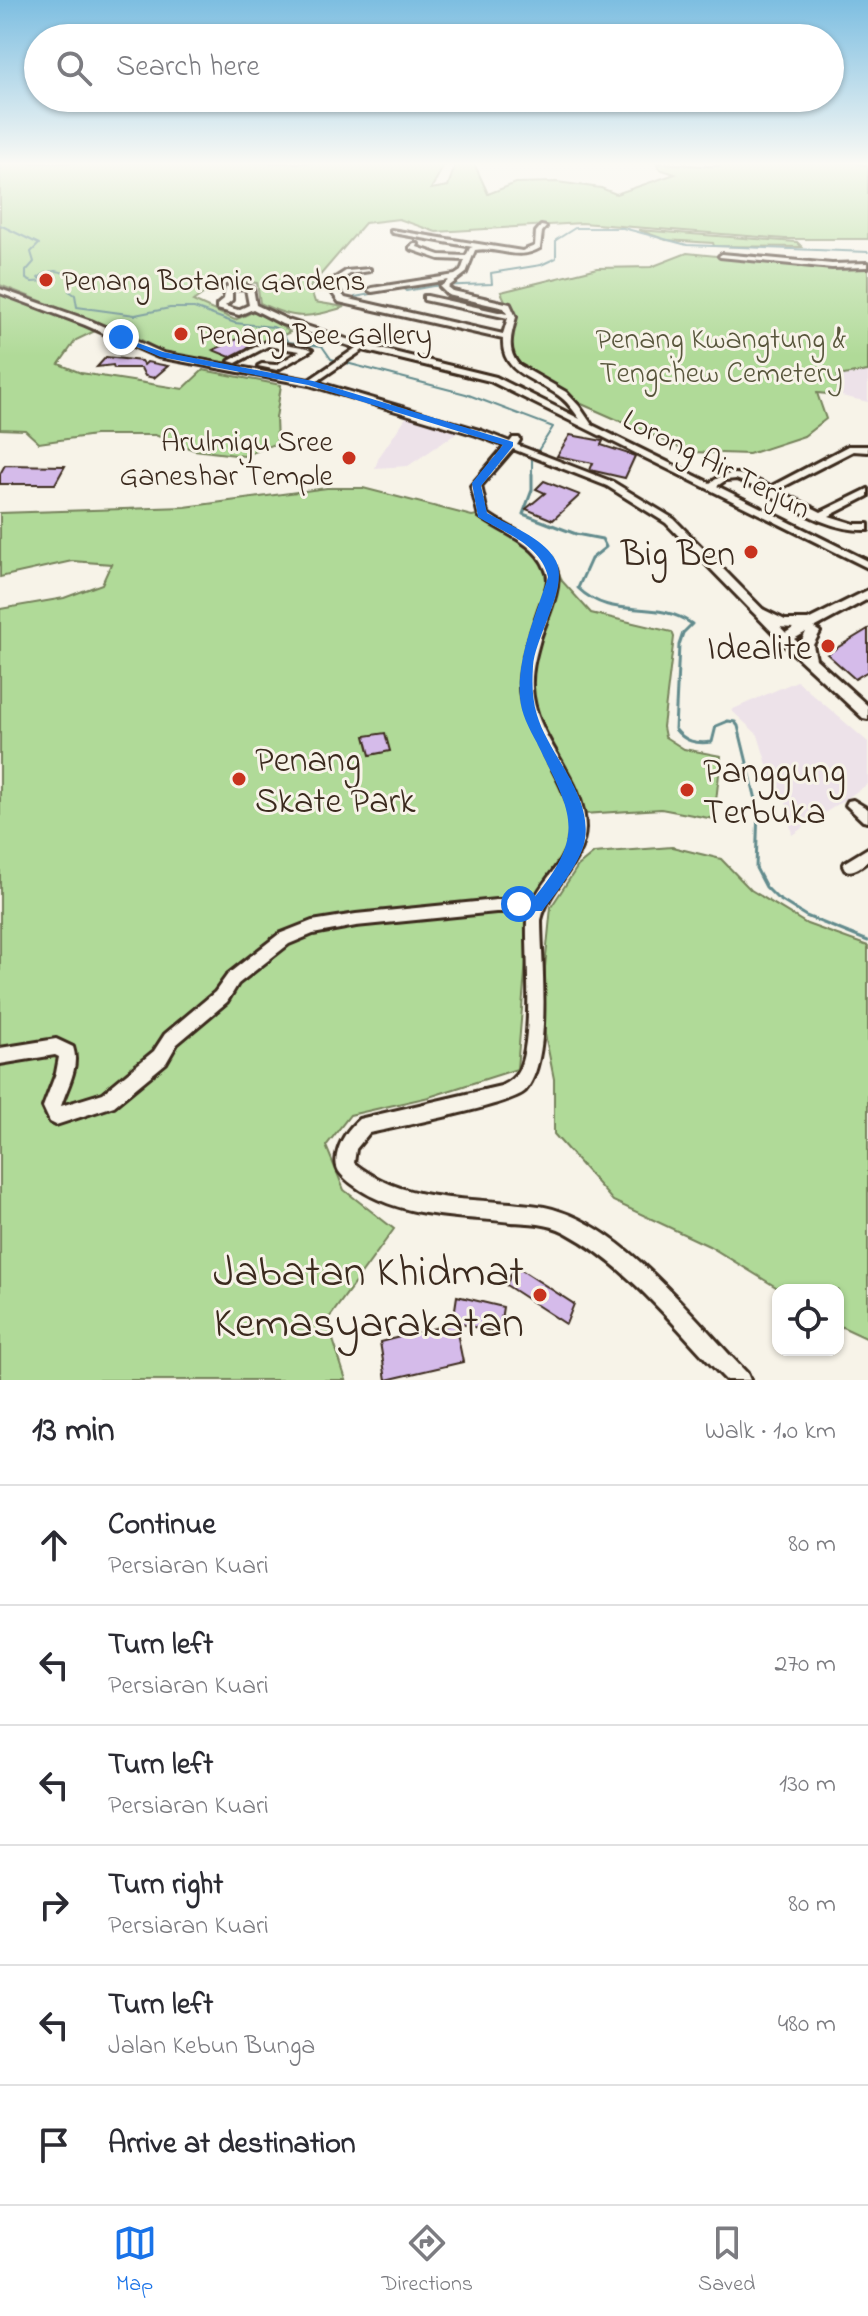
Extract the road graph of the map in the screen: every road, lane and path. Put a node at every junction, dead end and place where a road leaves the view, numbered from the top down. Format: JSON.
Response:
{"nodes":[{"id":1,"x":543,"y":227,"type":"dead end"},
{"id":2,"x":393,"y":231,"type":"dead end"},
{"id":3,"x":416,"y":245,"type":"dead end"},
{"id":4,"x":473,"y":247,"type":"junction"},
{"id":5,"x":722,"y":256,"type":"dead end"},
{"id":6,"x":469,"y":258,"type":"junction"},
{"id":7,"x":868,"y":265,"type":"edge"},
{"id":8,"x":368,"y":270,"type":"dead end"},
{"id":9,"x":456,"y":277,"type":"junction"},
{"id":10,"x":372,"y":290,"type":"dead end"},
{"id":11,"x":0,"y":291,"type":"edge"},
{"id":12,"x":427,"y":298,"type":"dead end"},
{"id":13,"x":253,"y":306,"type":"junction"},
{"id":14,"x":512,"y":317,"type":"junction"},
{"id":15,"x":505,"y":337,"type":"junction"},
{"id":16,"x":362,"y":347,"type":"junction"},
{"id":17,"x":229,"y":364,"type":"junction"},
{"id":18,"x":312,"y":381,"type":"junction"},
{"id":19,"x":589,"y":425,"type":"junction"},
{"id":20,"x":513,"y":442,"type":"junction"},
{"id":21,"x":868,"y":449,"type":"edge"},
{"id":22,"x":710,"y":487,"type":"junction"},
{"id":23,"x":771,"y":490,"type":"junction"},
{"id":24,"x":868,"y":492,"type":"edge"},
{"id":25,"x":823,"y":515,"type":"junction"},
{"id":26,"x":868,"y":527,"type":"edge"},
{"id":27,"x":868,"y":565,"type":"edge"},
{"id":28,"x":868,"y":594,"type":"edge"},
{"id":29,"x":868,"y":603,"type":"edge"},
{"id":30,"x":758,"y":611,"type":"junction"},
{"id":31,"x":814,"y":627,"type":"junction"},
{"id":32,"x":788,"y":641,"type":"junction"},
{"id":33,"x":811,"y":663,"type":"junction"},
{"id":34,"x":868,"y":714,"type":"edge"},
{"id":35,"x":853,"y":805,"type":"dead end"},
{"id":36,"x":868,"y":817,"type":"edge"},
{"id":37,"x":868,"y":854,"type":"edge"},
{"id":38,"x":850,"y":866,"type":"dead end"},
{"id":39,"x":537,"y":906,"type":"junction"},
{"id":40,"x":0,"y":1056,"type":"edge"},
{"id":41,"x":740,"y":1380,"type":"edge"}],
"edges":[{"from":1,"to":4,"type":"street"},
{"from":2,"to":4,"type":"street"},
{"from":3,"to":6,"type":"street"},
{"from":4,"to":6,"type":"street"},
{"from":5,"to":7,"type":"street"},
{"from":6,"to":9,"type":"street"},
{"from":8,"to":15,"type":"street"},
{"from":9,"to":10,"type":"street"},
{"from":9,"to":14,"type":"street"},
{"from":11,"to":17,"type":"street"},
{"from":12,"to":14,"type":"street"},
{"from":13,"to":13,"type":"street"},
{"from":13,"to":16,"type":"street","name":"Lorong Air Terjun"},
{"from":14,"to":15,"type":"street"},
{"from":15,"to":19,"type":"street"},
{"from":16,"to":18,"type":"street"},
{"from":16,"to":19,"type":"street","name":"Lorong Air Terjun"},
{"from":17,"to":17,"type":"street"},
{"from":17,"to":18,"type":"street"},
{"from":18,"to":20,"type":"street"},
{"from":19,"to":22,"type":"street","name":"Lorong Air Terjun"},
{"from":20,"to":30,"type":"street"},
{"from":20,"to":39,"type":"street"},
{"from":21,"to":23,"type":"street"},
{"from":22,"to":23,"type":"street"},
{"from":22,"to":27,"type":"street","name":"Lorong Air Terjun"},
{"from":23,"to":25,"type":"street"},
{"from":24,"to":25,"type":"street"},
{"from":25,"to":26,"type":"street"},
{"from":28,"to":31,"type":"main road"},
{"from":29,"to":31,"type":"main road"},
{"from":30,"to":31,"type":"main road"},
{"from":30,"to":32,"type":"street"},
{"from":31,"to":32,"type":"main road"},
{"from":31,"to":33,"type":"main road"},
{"from":32,"to":33,"type":"main road"},
{"from":33,"to":34,"type":"main road"},
{"from":35,"to":36,"type":"street"},
{"from":37,"to":38,"type":"street"},
{"from":39,"to":40,"type":"street"},
{"from":39,"to":41,"type":"street"}]}
